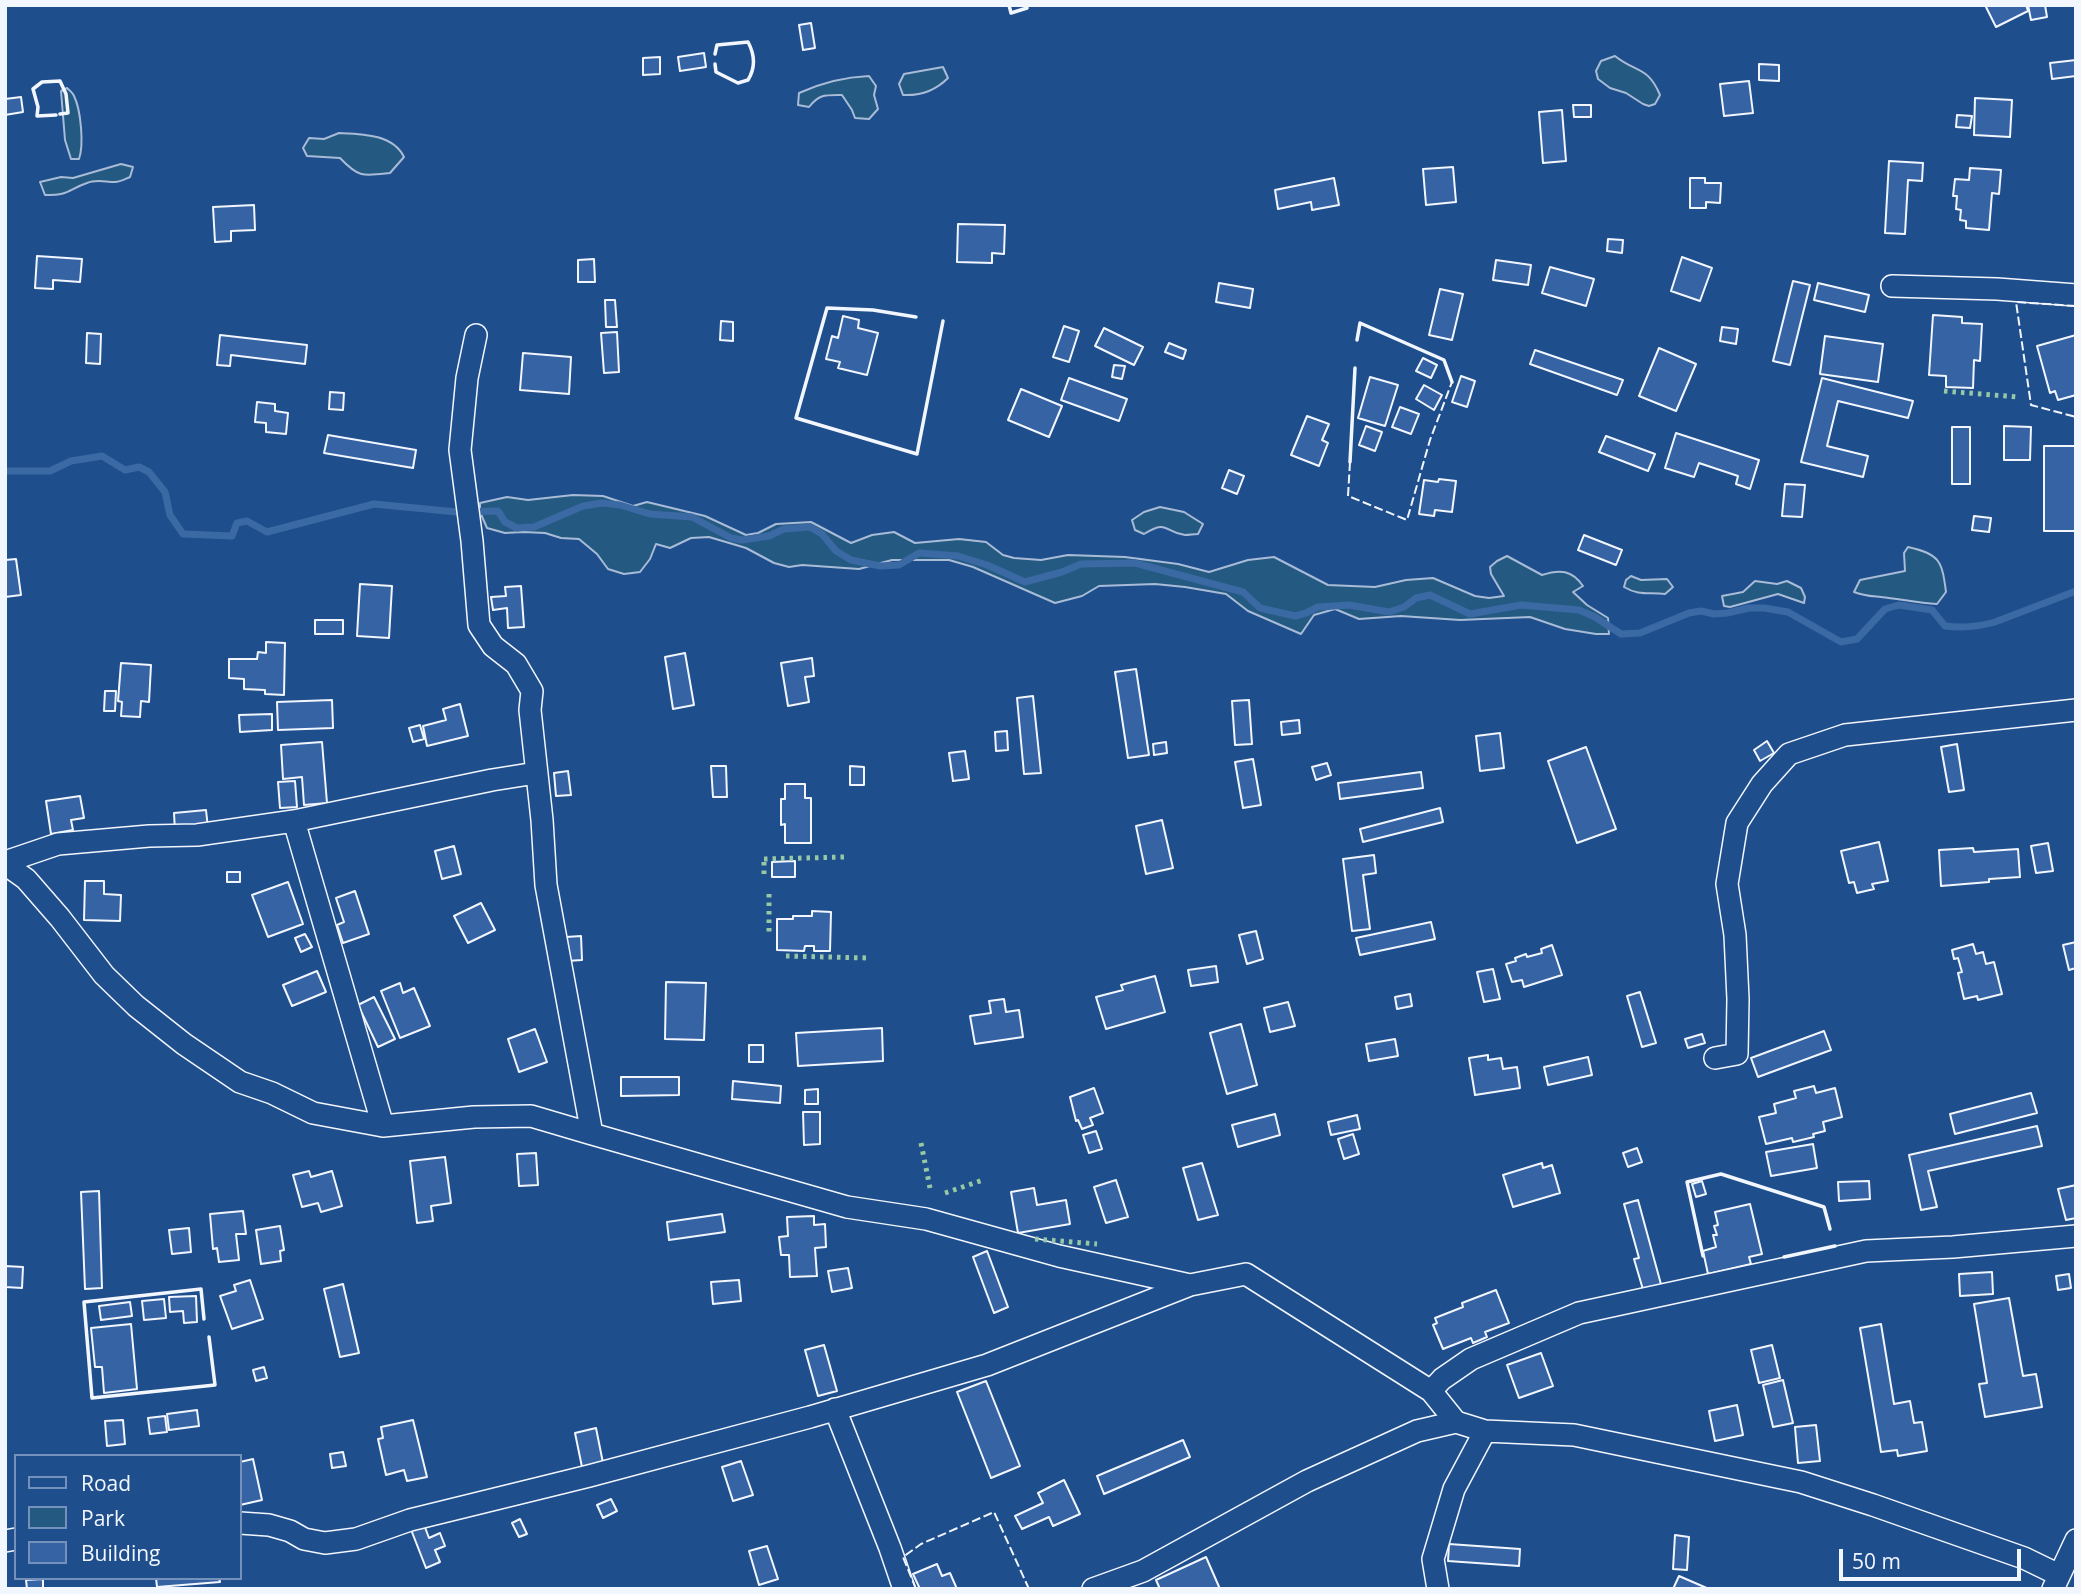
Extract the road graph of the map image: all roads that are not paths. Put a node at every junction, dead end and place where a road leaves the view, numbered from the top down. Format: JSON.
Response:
{"nodes":[{"id":1,"x":1892,"y":286,"type":"dead end"},
{"id":2,"x":2076,"y":295,"type":"edge"},
{"id":3,"x":476,"y":335,"type":"dead end"},
{"id":4,"x":2076,"y":710,"type":"edge"},
{"id":5,"x":536,"y":773,"type":"junction"},
{"id":6,"x":294,"y":821,"type":"junction"},
{"id":7,"x":5,"y":863,"type":"edge"},
{"id":8,"x":1714,"y":1058,"type":"dead end"},
{"id":9,"x":383,"y":1126,"type":"junction"},
{"id":10,"x":592,"y":1134,"type":"junction"},
{"id":11,"x":2076,"y":1236,"type":"edge"},
{"id":12,"x":1190,"y":1285,"type":"junction"},
{"id":13,"x":1431,"y":1391,"type":"junction"},
{"id":14,"x":835,"y":1409,"type":"junction"},
{"id":15,"x":1456,"y":1422,"type":"junction"},
{"id":16,"x":1485,"y":1431,"type":"junction"},
{"id":17,"x":242,"y":1522,"type":"edge"},
{"id":18,"x":2076,"y":1540,"type":"edge"},
{"id":19,"x":2056,"y":1582,"type":"edge"},
{"id":20,"x":904,"y":1589,"type":"edge"},
{"id":21,"x":1093,"y":1589,"type":"edge"},
{"id":22,"x":1438,"y":1589,"type":"edge"}],
"edges":[{"from":1,"to":2,"type":"street"},
{"from":3,"to":5,"type":"street"},
{"from":4,"to":8,"type":"street"},
{"from":5,"to":6,"type":"street"},
{"from":5,"to":10,"type":"street"},
{"from":6,"to":7,"type":"street"},
{"from":6,"to":9,"type":"street"},
{"from":7,"to":9,"type":"street"},
{"from":9,"to":10,"type":"street"},
{"from":10,"to":12,"type":"street"},
{"from":11,"to":13,"type":"street"},
{"from":12,"to":13,"type":"street"},
{"from":12,"to":14,"type":"street"},
{"from":13,"to":15,"type":"street"},
{"from":14,"to":17,"type":"street"},
{"from":14,"to":20,"type":"street"},
{"from":15,"to":16,"type":"street"},
{"from":15,"to":21,"type":"street"},
{"from":16,"to":19,"type":"street"},
{"from":16,"to":22,"type":"street"},
{"from":18,"to":19,"type":"street"}]}
